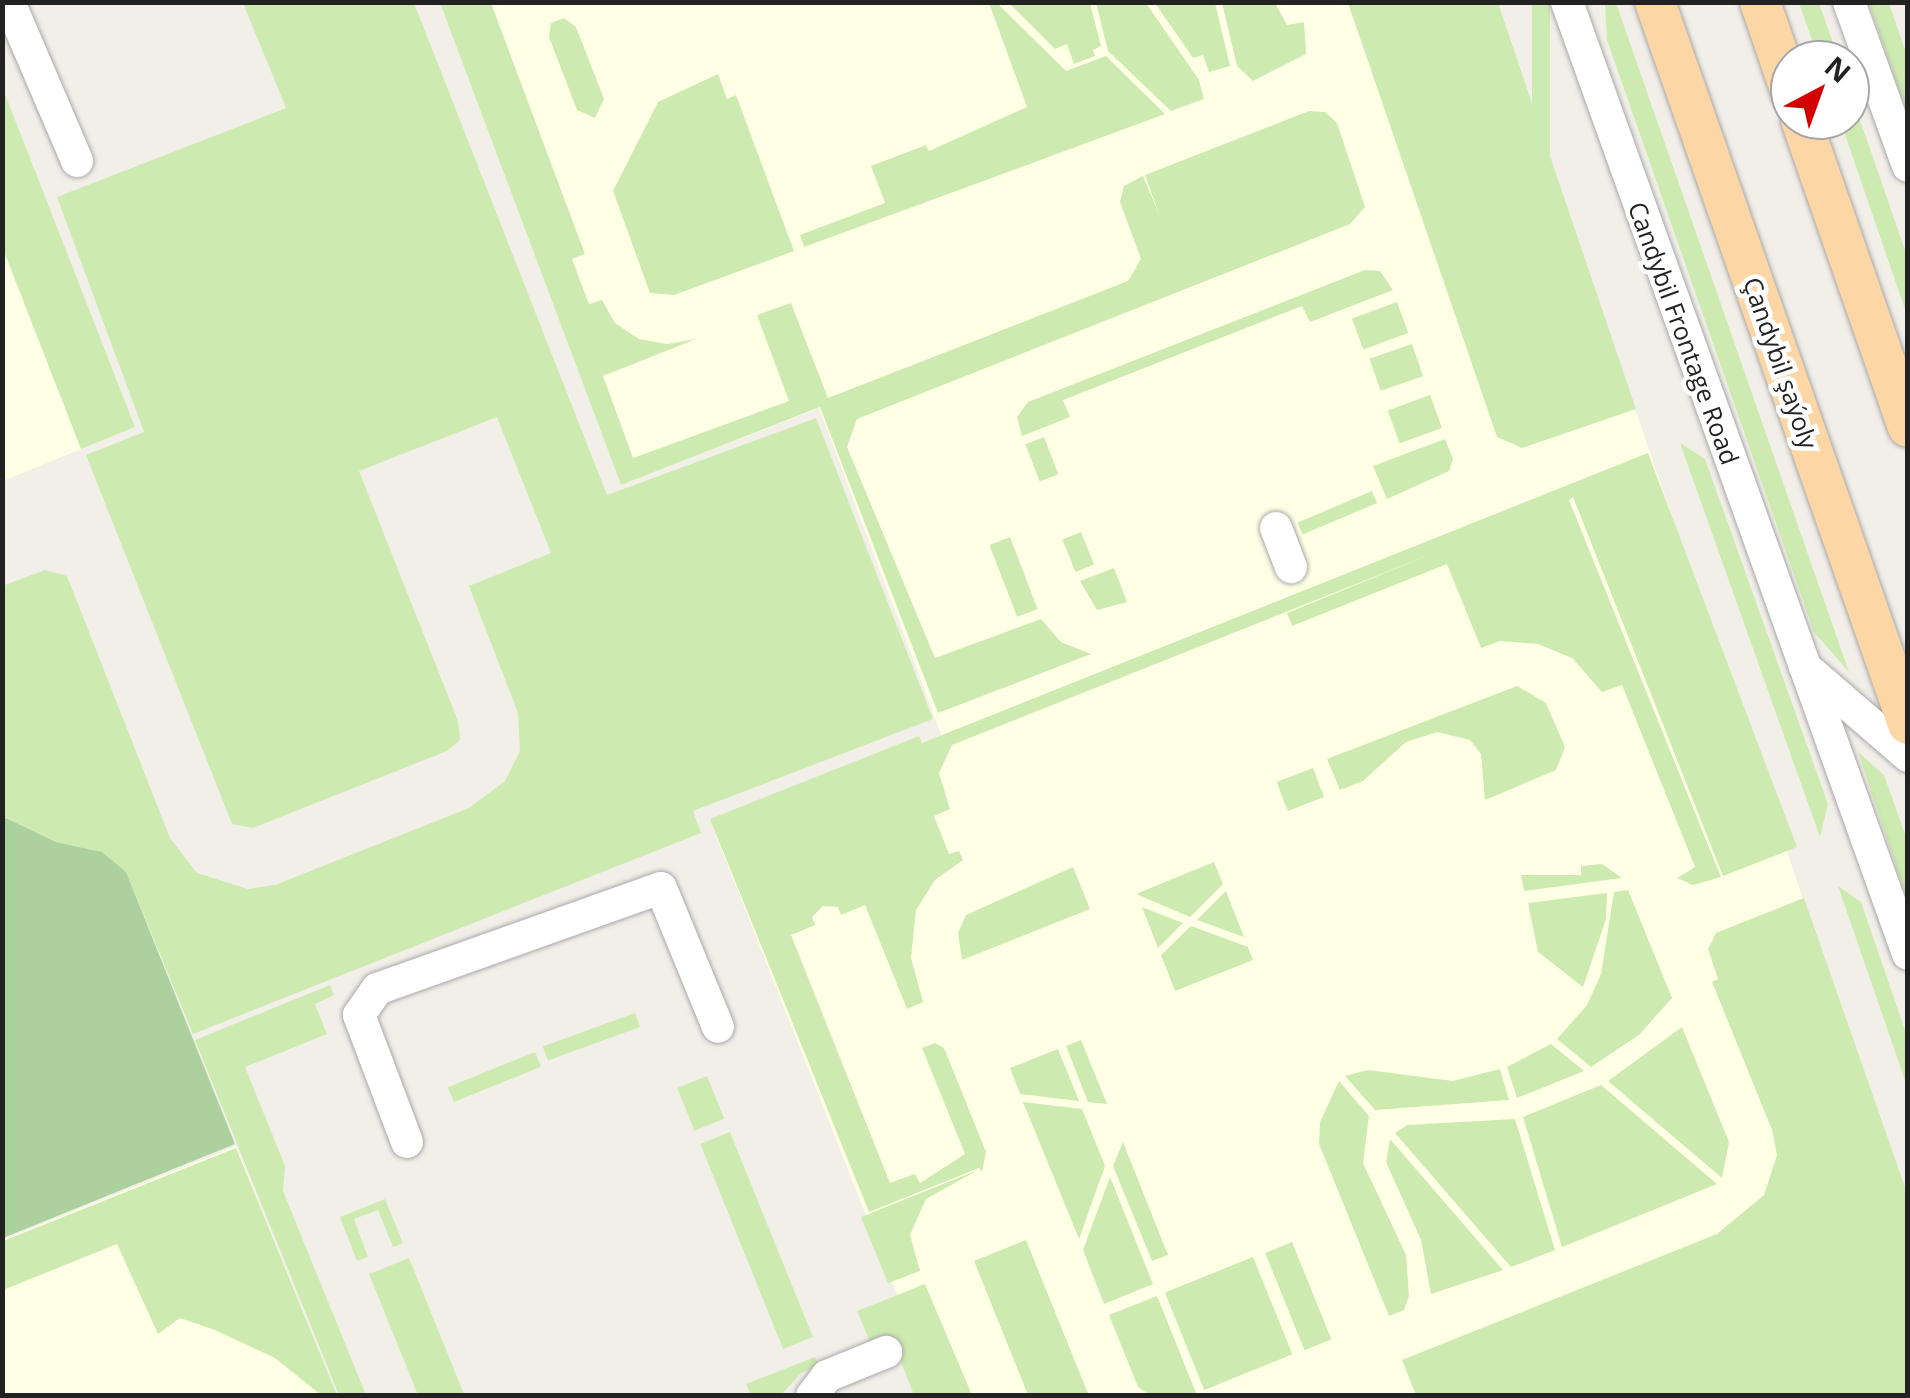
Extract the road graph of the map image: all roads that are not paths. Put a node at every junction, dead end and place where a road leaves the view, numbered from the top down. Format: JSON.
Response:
{"nodes":[{"id":1,"x":9,"y":2,"type":"edge"},
{"id":2,"x":1567,"y":2,"type":"edge"},
{"id":3,"x":1584,"y":2,"type":"edge"},
{"id":4,"x":1655,"y":2,"type":"edge"},
{"id":5,"x":1849,"y":2,"type":"edge"},
{"id":6,"x":1763,"y":6,"type":"edge"},
{"id":7,"x":1578,"y":39,"type":"junction"},
{"id":8,"x":1774,"y":40,"type":"edge"},
{"id":9,"x":1807,"y":140,"type":"edge"},
{"id":10,"x":77,"y":161,"type":"dead end"},
{"id":11,"x":1908,"y":166,"type":"edge"},
{"id":12,"x":1908,"y":427,"type":"edge"},
{"id":13,"x":1276,"y":528,"type":"dead end"},
{"id":14,"x":1291,"y":567,"type":"dead end"},
{"id":15,"x":1802,"y":664,"type":"junction"},
{"id":16,"x":1908,"y":724,"type":"edge"},
{"id":17,"x":1908,"y":756,"type":"edge"},
{"id":18,"x":1908,"y":954,"type":"edge"},
{"id":19,"x":718,"y":1027,"type":"dead end"},
{"id":20,"x":407,"y":1142,"type":"dead end"},
{"id":21,"x":886,"y":1352,"type":"dead end"},
{"id":22,"x":812,"y":1396,"type":"edge"}],
"edges":[{"from":1,"to":10,"type":"street"},
{"from":2,"to":7,"type":"street","name":"Candybil Frontage Road"},
{"from":3,"to":7,"type":"street"},
{"from":4,"to":16,"type":"main road","name":"Çandybil şaýoly"},
{"from":5,"to":11,"type":"street"},
{"from":6,"to":8,"type":"main road"},
{"from":7,"to":15,"type":"street","name":"Candybil Frontage Road"},
{"from":9,"to":12,"type":"main road"},
{"from":13,"to":14,"type":"street"},
{"from":15,"to":17,"type":"street"},
{"from":15,"to":18,"type":"street","name":"Candybil Frontage Road"},
{"from":19,"to":20,"type":"street"},
{"from":21,"to":22,"type":"street"}]}
